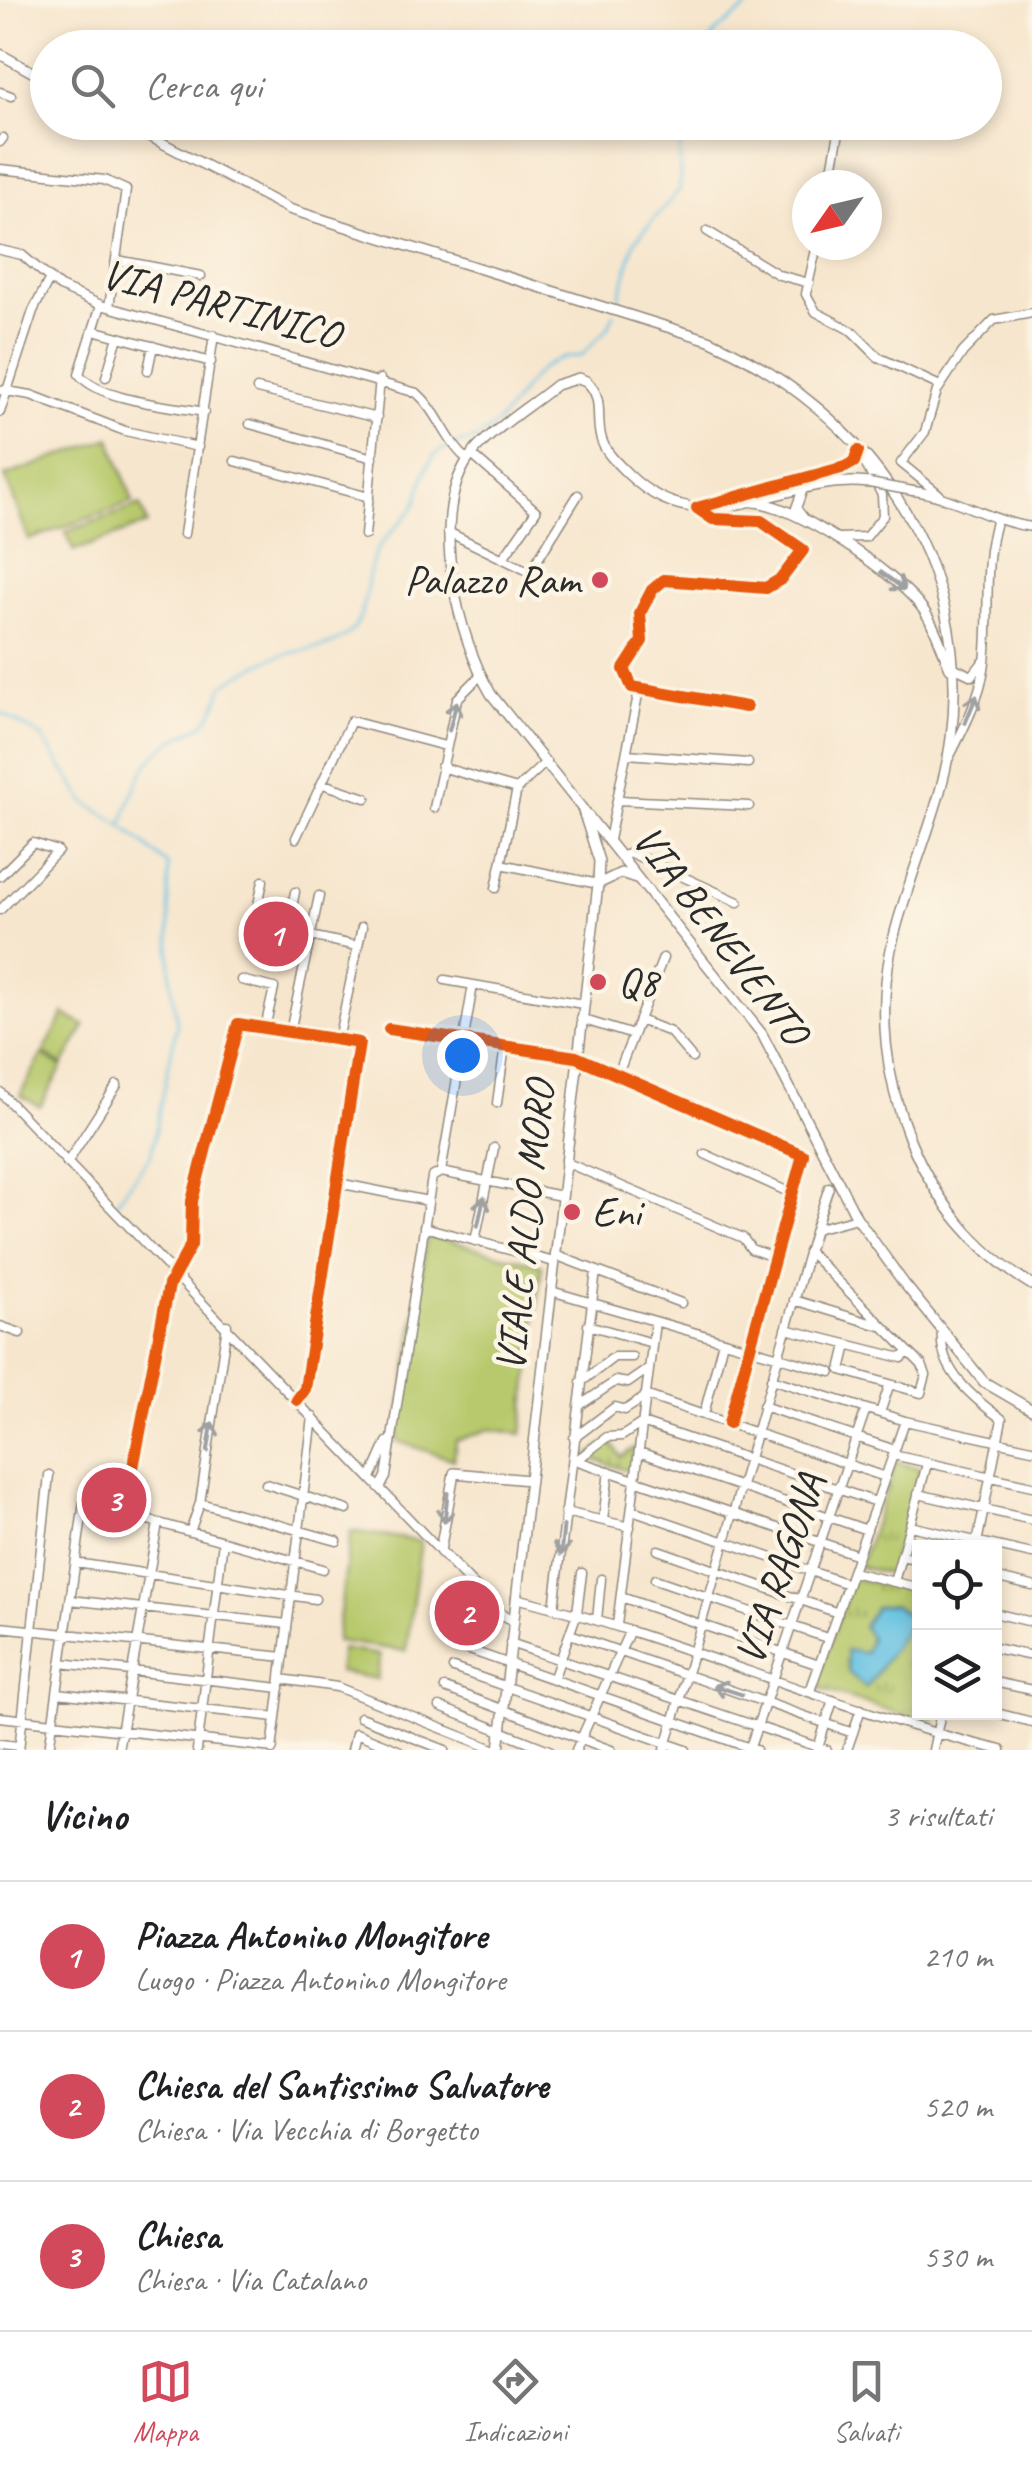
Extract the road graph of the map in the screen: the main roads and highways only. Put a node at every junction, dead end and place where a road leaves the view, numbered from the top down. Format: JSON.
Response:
{"nodes":[{"id":1,"x":0,"y":54,"type":"edge"},
{"id":2,"x":30,"y":71,"type":"edge"},
{"id":3,"x":156,"y":140,"type":"edge"},
{"id":4,"x":868,"y":483,"type":"road end"},
{"id":5,"x":745,"y":502,"type":"junction"},
{"id":6,"x":953,"y":672,"type":"junction"},
{"id":7,"x":580,"y":804,"type":"junction"},
{"id":8,"x":622,"y":856,"type":"junction"},
{"id":9,"x":599,"y":860,"type":"junction"},
{"id":10,"x":620,"y":873,"type":"junction"},
{"id":11,"x":642,"y":882,"type":"junction"},
{"id":12,"x":598,"y":884,"type":"junction"},
{"id":13,"x":1032,"y":1285,"type":"edge"},
{"id":14,"x":1032,"y":1410,"type":"edge"},
{"id":15,"x":529,"y":1480,"type":"junction"},
{"id":16,"x":513,"y":1620,"type":"junction"},
{"id":17,"x":498,"y":1750,"type":"edge"}],
"edges":[{"from":1,"to":2,"type":"main road"},
{"from":3,"to":6,"type":"main road"},
{"from":4,"to":5,"type":"main road"},
{"from":5,"to":6,"type":"main road","one_way":true},
{"from":5,"to":7,"type":"main road","name":"VIA BENEVENTO"},
{"from":6,"to":13,"type":"main road"},
{"from":7,"to":8,"type":"main road","name":"VIA BENEVENTO"},
{"from":7,"to":9,"type":"main road","name":"VIALE ALDO MORO"},
{"from":8,"to":9,"type":"main road"},
{"from":8,"to":11,"type":"main road","name":"VIA BENEVENTO"},
{"from":9,"to":10,"type":"main road"},
{"from":9,"to":12,"type":"main road","name":"VIALE ALDO MORO"},
{"from":10,"to":11,"type":"main road"},
{"from":10,"to":12,"type":"main road"},
{"from":11,"to":14,"type":"main road","name":"VIA BENEVENTO"},
{"from":12,"to":15,"type":"main road","name":"VIALE ALDO MORO"},
{"from":15,"to":16,"type":"main road","name":"VIALE ALDO MORO"},
{"from":15,"to":16,"type":"main road","one_way":true},
{"from":16,"to":17,"type":"main road","name":"VIALE ALDO MORO"}]}
